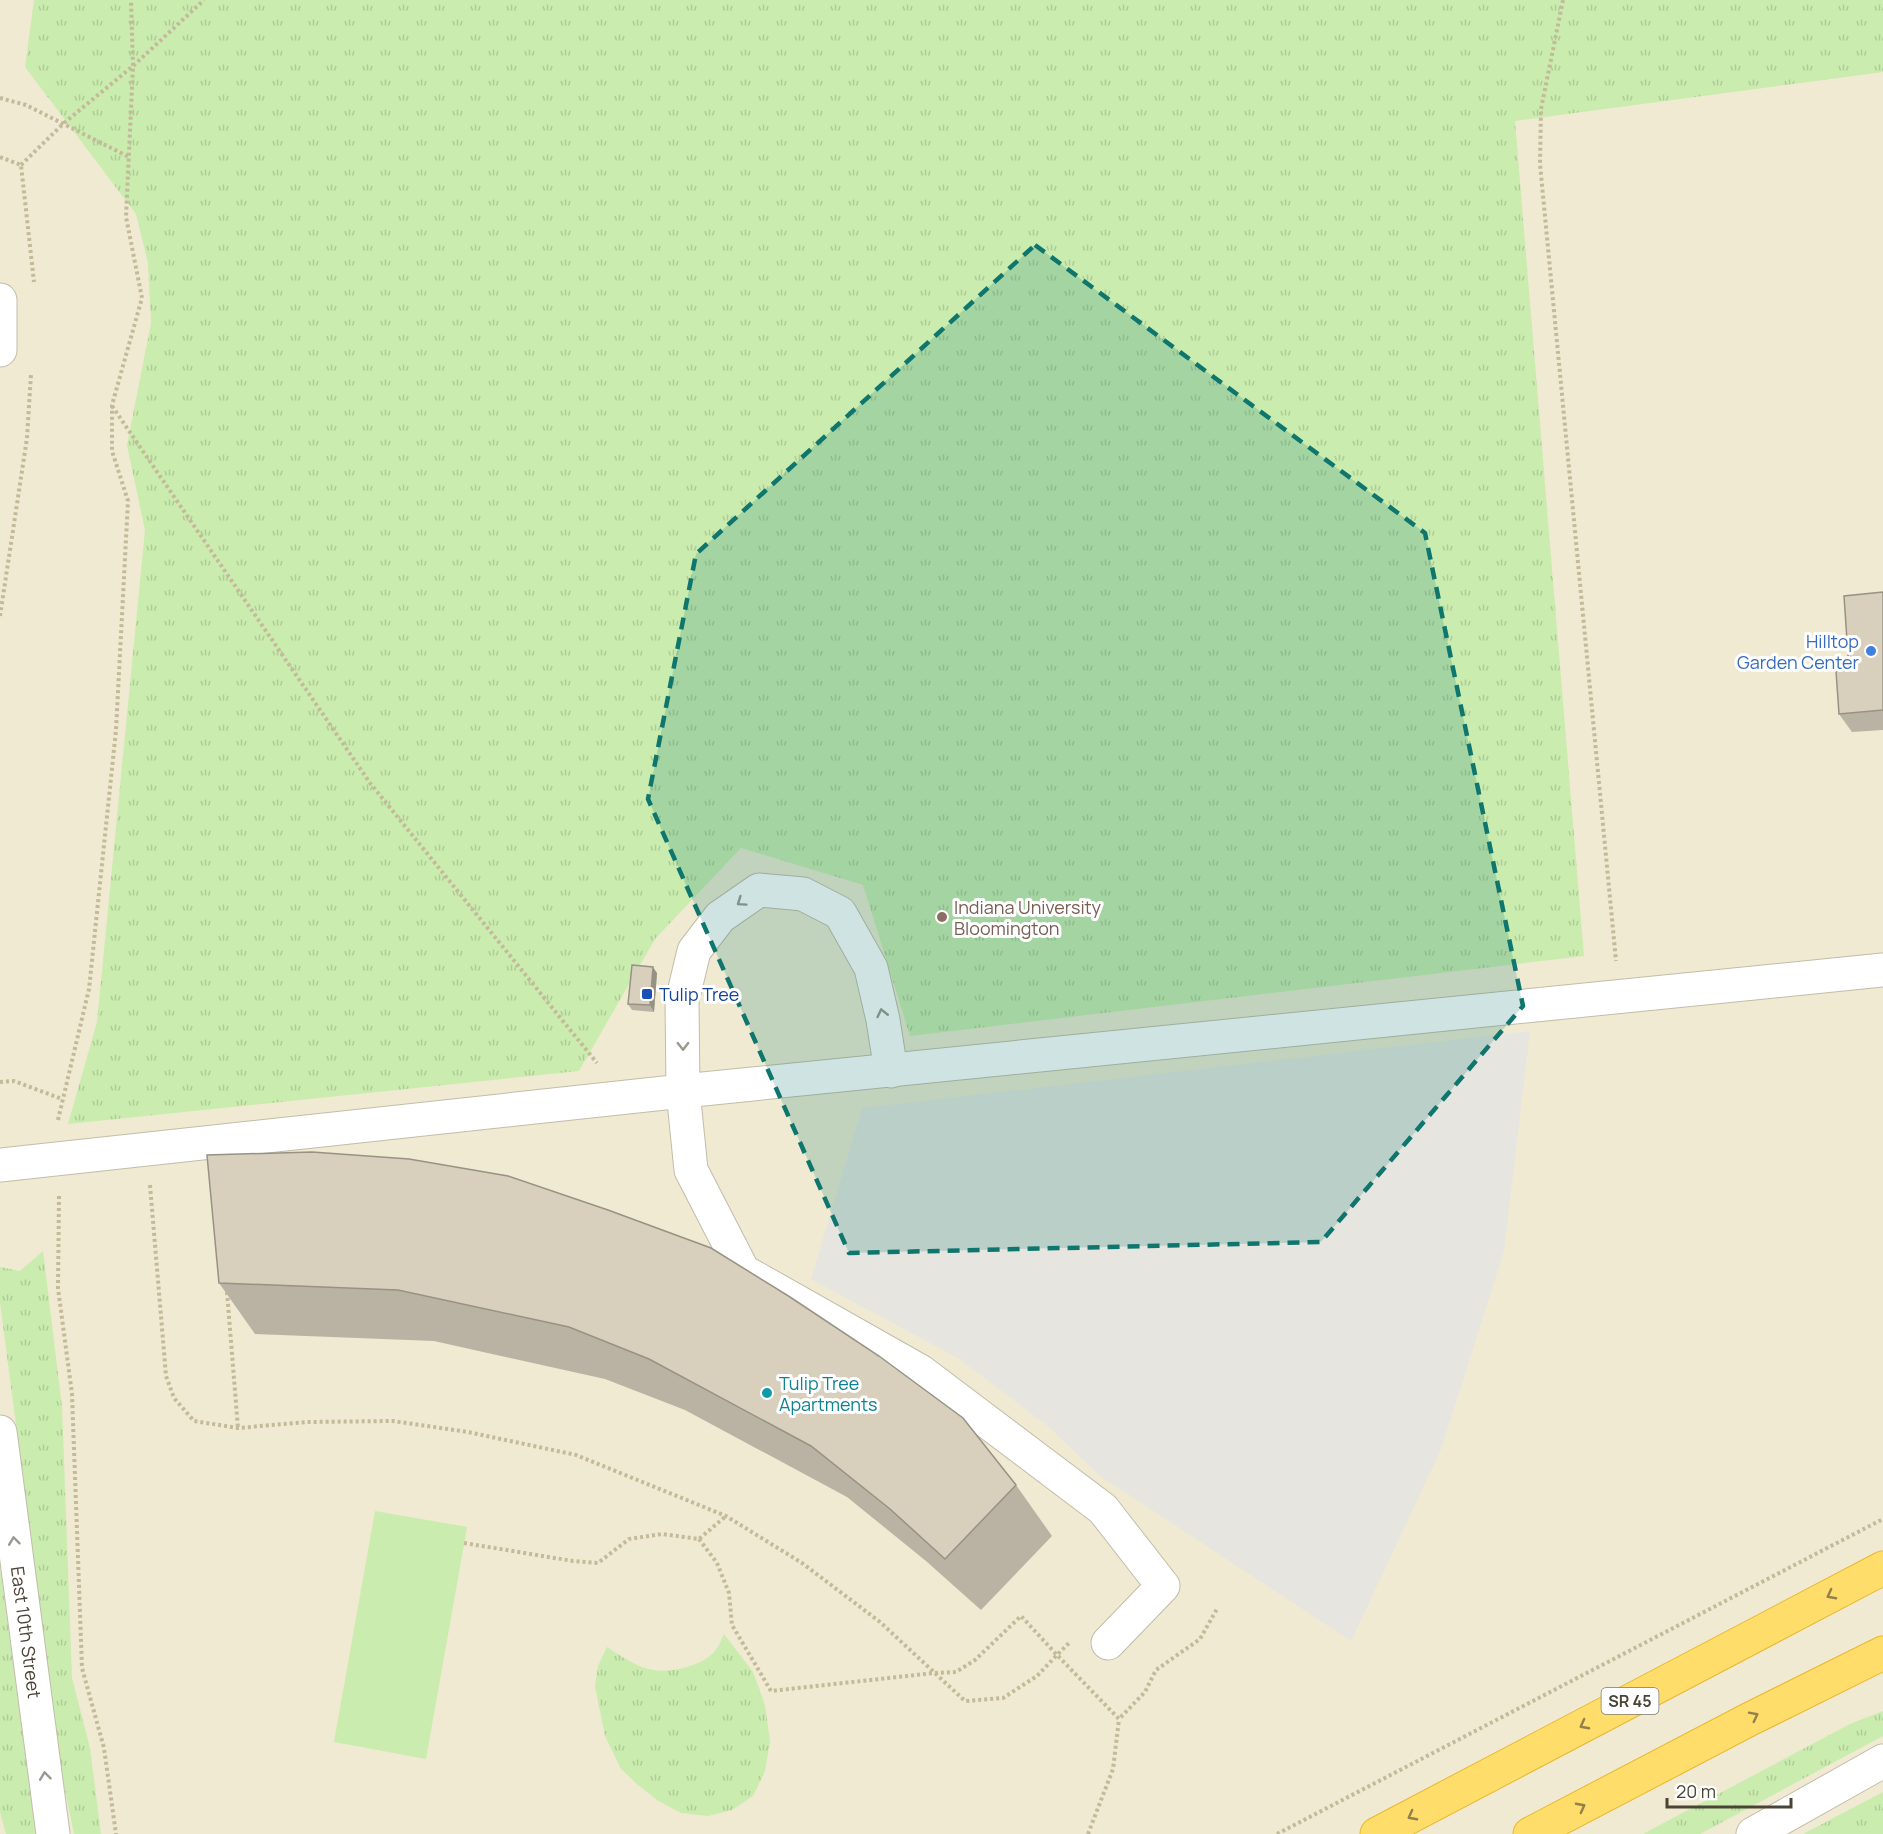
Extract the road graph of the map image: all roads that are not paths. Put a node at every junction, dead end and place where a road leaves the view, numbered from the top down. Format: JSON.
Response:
{"nodes":[{"id":1,"x":0,"y":300,"type":"edge"},
{"id":2,"x":0,"y":350,"type":"edge"},
{"id":3,"x":1883,"y":970,"type":"edge"},
{"id":4,"x":891,"y":1071,"type":"junction"},
{"id":5,"x":683,"y":1091,"type":"junction"},
{"id":6,"x":0,"y":1165,"type":"edge"},
{"id":7,"x":0,"y":1432,"type":"edge"},
{"id":8,"x":1883,"y":1568,"type":"edge"},
{"id":9,"x":1108,"y":1643,"type":"dead end"},
{"id":10,"x":1883,"y":1653,"type":"edge"},
{"id":11,"x":1883,"y":1761,"type":"edge"},
{"id":12,"x":53,"y":1834,"type":"edge"},
{"id":13,"x":1377,"y":1834,"type":"edge"},
{"id":14,"x":1530,"y":1834,"type":"edge"},
{"id":15,"x":1753,"y":1834,"type":"edge"}],
"edges":[{"from":1,"to":2,"type":"street"},
{"from":3,"to":4,"type":"street"},
{"from":4,"to":5,"type":"street"},
{"from":4,"to":5,"type":"street","one_way":true},
{"from":5,"to":6,"type":"street"},
{"from":5,"to":9,"type":"street"},
{"from":12,"to":7,"type":"street","name":"East 10th Street","one_way":true},
{"from":8,"to":13,"type":"highway","number":"SR 45","one_way":true},
{"from":14,"to":10,"type":"highway","one_way":true},
{"from":11,"to":15,"type":"street"}]}
